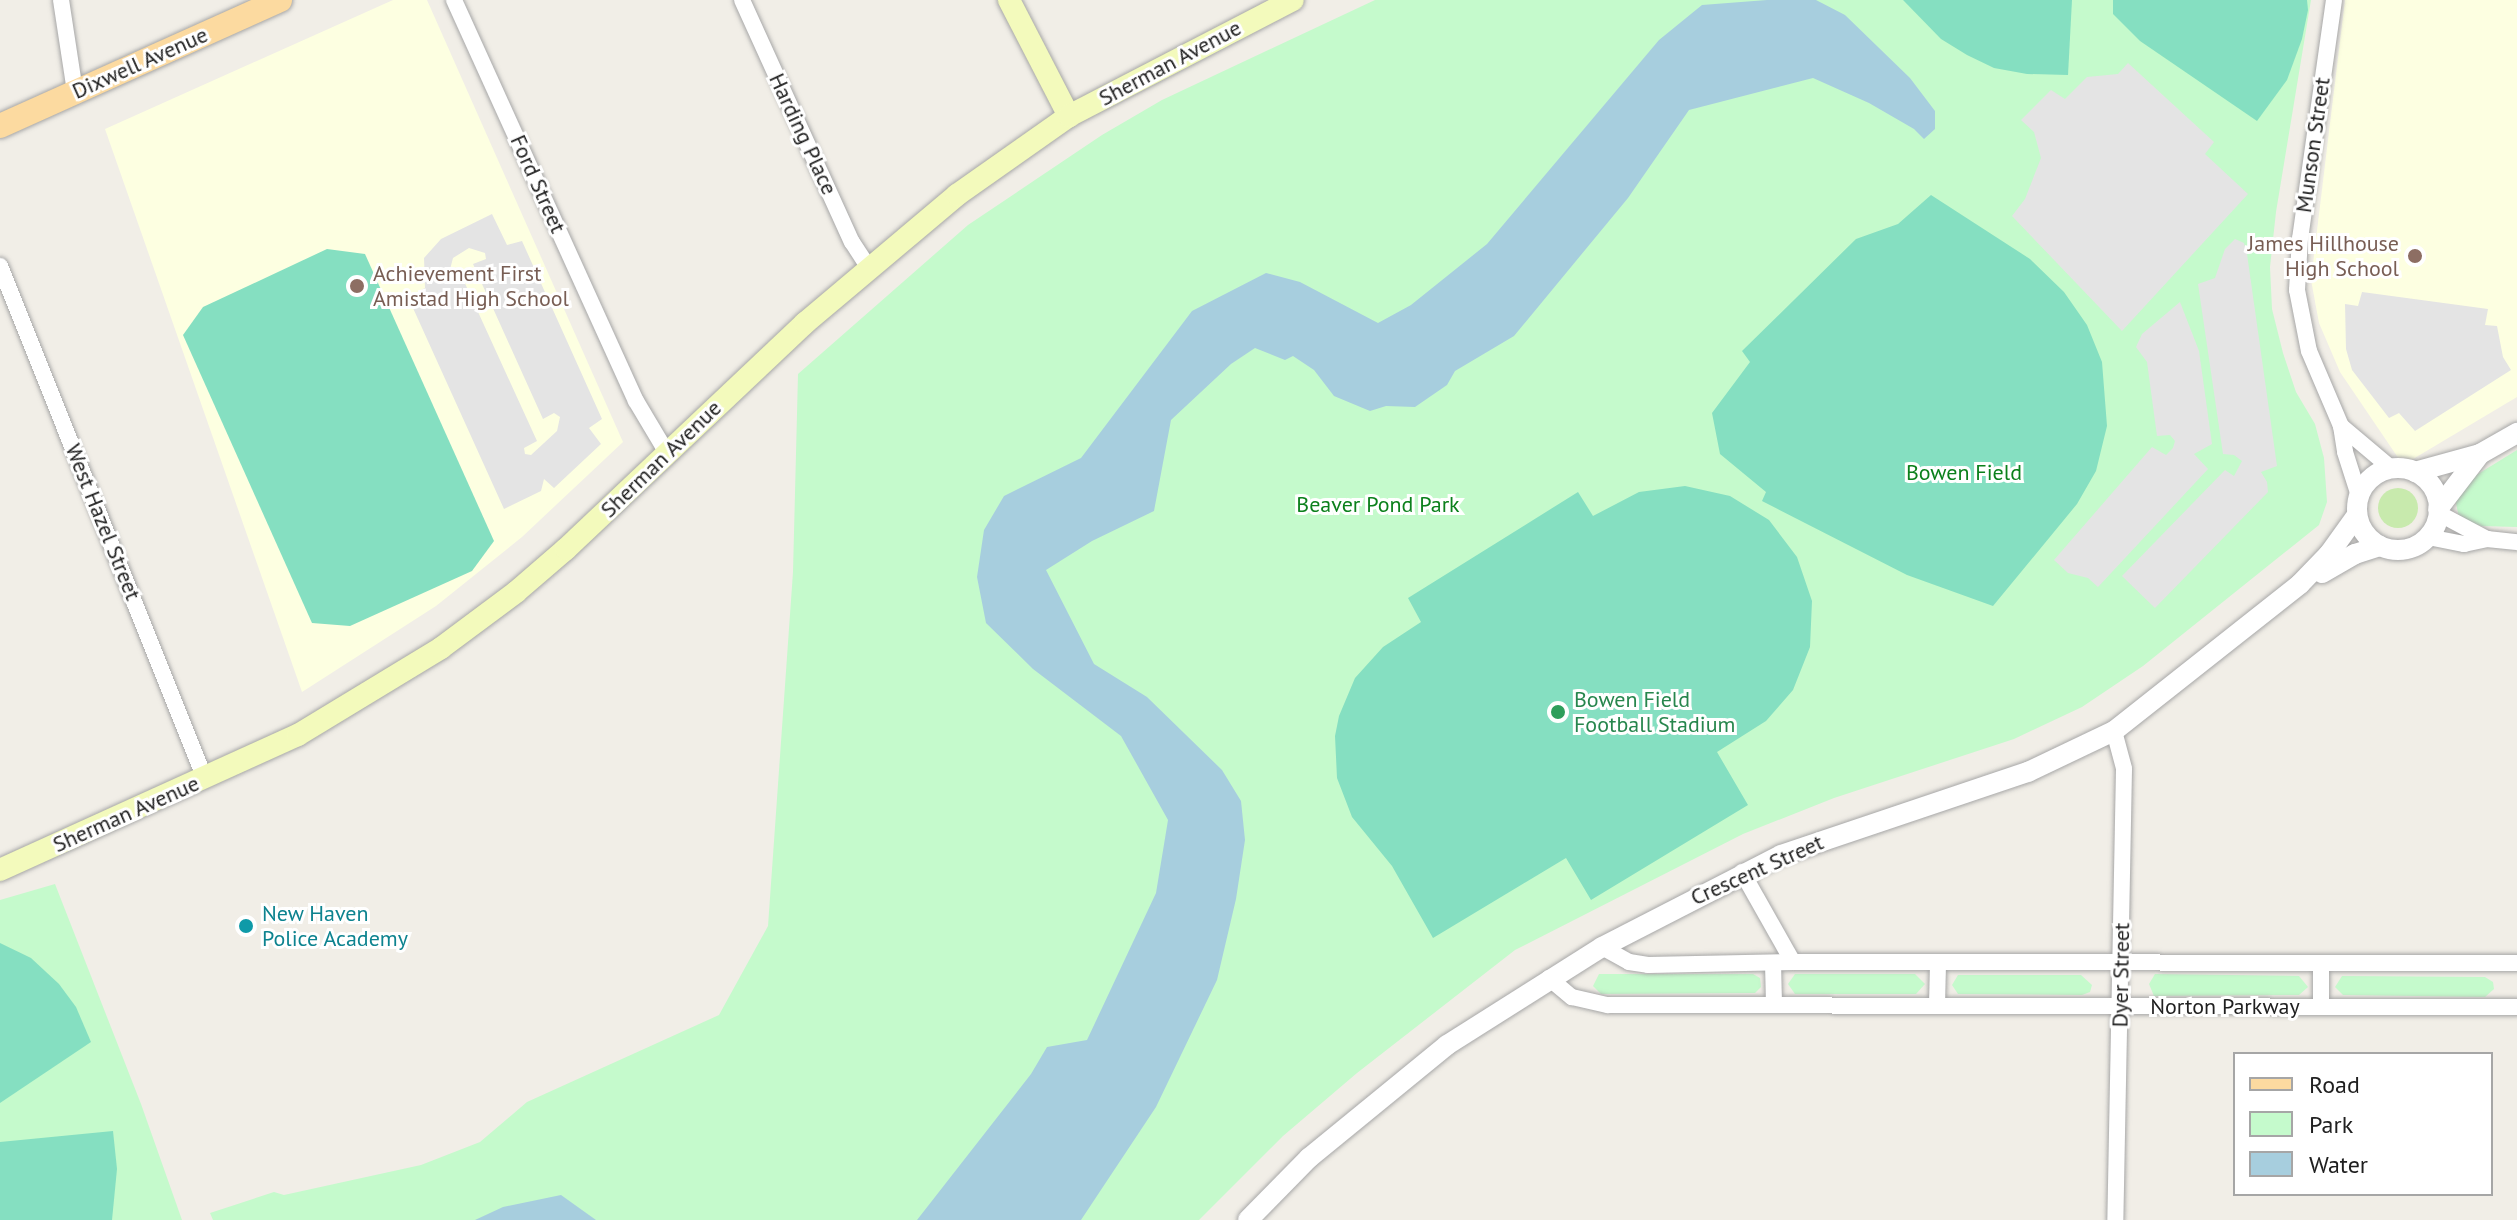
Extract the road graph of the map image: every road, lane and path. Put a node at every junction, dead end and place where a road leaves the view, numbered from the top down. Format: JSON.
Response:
{"nodes":[{"id":1,"x":61,"y":0,"type":"edge"},
{"id":2,"x":280,"y":0,"type":"edge"},
{"id":3,"x":454,"y":0,"type":"edge"},
{"id":4,"x":742,"y":0,"type":"edge"},
{"id":5,"x":1009,"y":0,"type":"edge"},
{"id":6,"x":1293,"y":0,"type":"edge"},
{"id":7,"x":2334,"y":0,"type":"edge"},
{"id":8,"x":75,"y":91,"type":"junction"},
{"id":9,"x":1069,"y":116,"type":"junction"},
{"id":10,"x":0,"y":126,"type":"edge"},
{"id":11,"x":0,"y":266,"type":"edge"},
{"id":12,"x":868,"y":267,"type":"junction"},
{"id":13,"x":2341,"y":426,"type":"junction"},
{"id":14,"x":2517,"y":433,"type":"edge"},
{"id":15,"x":667,"y":453,"type":"junction"},
{"id":16,"x":2480,"y":454,"type":"junction"},
{"id":17,"x":2392,"y":469,"type":"junction"},
{"id":18,"x":2415,"y":472,"type":"junction"},
{"id":19,"x":2358,"y":505,"type":"junction"},
{"id":20,"x":2438,"y":511,"type":"junction"},
{"id":21,"x":2428,"y":537,"type":"junction"},
{"id":22,"x":2487,"y":539,"type":"junction"},
{"id":23,"x":2517,"y":542,"type":"edge"},
{"id":24,"x":2380,"y":546,"type":"junction"},
{"id":25,"x":2300,"y":584,"type":"junction"},
{"id":26,"x":2114,"y":731,"type":"junction"},
{"id":27,"x":205,"y":779,"type":"junction"},
{"id":28,"x":0,"y":870,"type":"edge"},
{"id":29,"x":1742,"y":872,"type":"junction"},
{"id":30,"x":1602,"y":947,"type":"junction"},
{"id":31,"x":1793,"y":962,"type":"junction"},
{"id":32,"x":1773,"y":963,"type":"junction"},
{"id":33,"x":1938,"y":963,"type":"junction"},
{"id":34,"x":2321,"y":963,"type":"junction"},
{"id":35,"x":2517,"y":963,"type":"edge"},
{"id":36,"x":2121,"y":964,"type":"junction"},
{"id":37,"x":1549,"y":978,"type":"junction"},
{"id":38,"x":1774,"y":1004,"type":"junction"},
{"id":39,"x":1937,"y":1005,"type":"junction"},
{"id":40,"x":2120,"y":1006,"type":"junction"},
{"id":41,"x":2321,"y":1007,"type":"junction"},
{"id":42,"x":2517,"y":1007,"type":"edge"},
{"id":43,"x":1248,"y":1220,"type":"edge"},
{"id":44,"x":2115,"y":1220,"type":"edge"}],
"edges":[{"from":1,"to":8,"type":"street"},
{"from":2,"to":8,"type":"main road","name":"Dixwell Avenue"},
{"from":3,"to":15,"type":"street","name":"Ford Street"},
{"from":4,"to":12,"type":"street","name":"Harding Place"},
{"from":5,"to":9,"type":"main road"},
{"from":6,"to":9,"type":"main road","name":"Sherman Avenue"},
{"from":7,"to":13,"type":"street","name":"Munson Street"},
{"from":8,"to":10,"type":"main road","name":"Dixwell Avenue"},
{"from":9,"to":12,"type":"main road","name":"Sherman Avenue"},
{"from":11,"to":27,"type":"street","name":"West Hazel Street"},
{"from":12,"to":15,"type":"main road","name":"Sherman Avenue"},
{"from":13,"to":17,"type":"street","name":"Munson Street"},
{"from":13,"to":19,"type":"street","name":"Munson Street"},
{"from":14,"to":16,"type":"street"},
{"from":15,"to":27,"type":"main road","name":"Sherman Avenue"},
{"from":16,"to":18,"type":"street"},
{"from":16,"to":20,"type":"street"},
{"from":17,"to":18,"type":"street"},
{"from":17,"to":19,"type":"street"},
{"from":18,"to":20,"type":"street"},
{"from":19,"to":24,"type":"street"},
{"from":19,"to":25,"type":"street","name":"Crescent Street"},
{"from":20,"to":21,"type":"street"},
{"from":20,"to":22,"type":"street"},
{"from":21,"to":22,"type":"street"},
{"from":21,"to":24,"type":"street"},
{"from":22,"to":23,"type":"street"},
{"from":24,"to":25,"type":"street","name":"Crescent Street"},
{"from":25,"to":26,"type":"street","name":"Crescent Street"},
{"from":26,"to":29,"type":"street","name":"Crescent Street"},
{"from":26,"to":36,"type":"street","name":"Dyer Street"},
{"from":27,"to":28,"type":"main road","name":"Sherman Avenue"},
{"from":29,"to":30,"type":"street","name":"Crescent Street"},
{"from":29,"to":31,"type":"street"},
{"from":30,"to":32,"type":"street","name":"Norton Parkway"},
{"from":30,"to":37,"type":"street","name":"Crescent Street"},
{"from":31,"to":32,"type":"street","name":"Norton Parkway"},
{"from":31,"to":33,"type":"street","name":"Norton Parkway"},
{"from":32,"to":38,"type":"street"},
{"from":33,"to":36,"type":"street","name":"Norton Parkway"},
{"from":33,"to":39,"type":"street"},
{"from":34,"to":35,"type":"street","name":"Norton Parkway"},
{"from":34,"to":36,"type":"street","name":"Norton Parkway"},
{"from":34,"to":41,"type":"street","name":"Norton Parkway"},
{"from":36,"to":40,"type":"street","name":"Dyer Street"},
{"from":37,"to":38,"type":"street","name":"Norton Parkway"},
{"from":37,"to":43,"type":"street","name":"Crescent Street"},
{"from":38,"to":39,"type":"street","name":"Norton Parkway"},
{"from":39,"to":40,"type":"street","name":"Norton Parkway"},
{"from":40,"to":41,"type":"street","name":"Norton Parkway"},
{"from":40,"to":44,"type":"street","name":"Dyer Street"},
{"from":41,"to":42,"type":"street","name":"Norton Parkway"}]}
